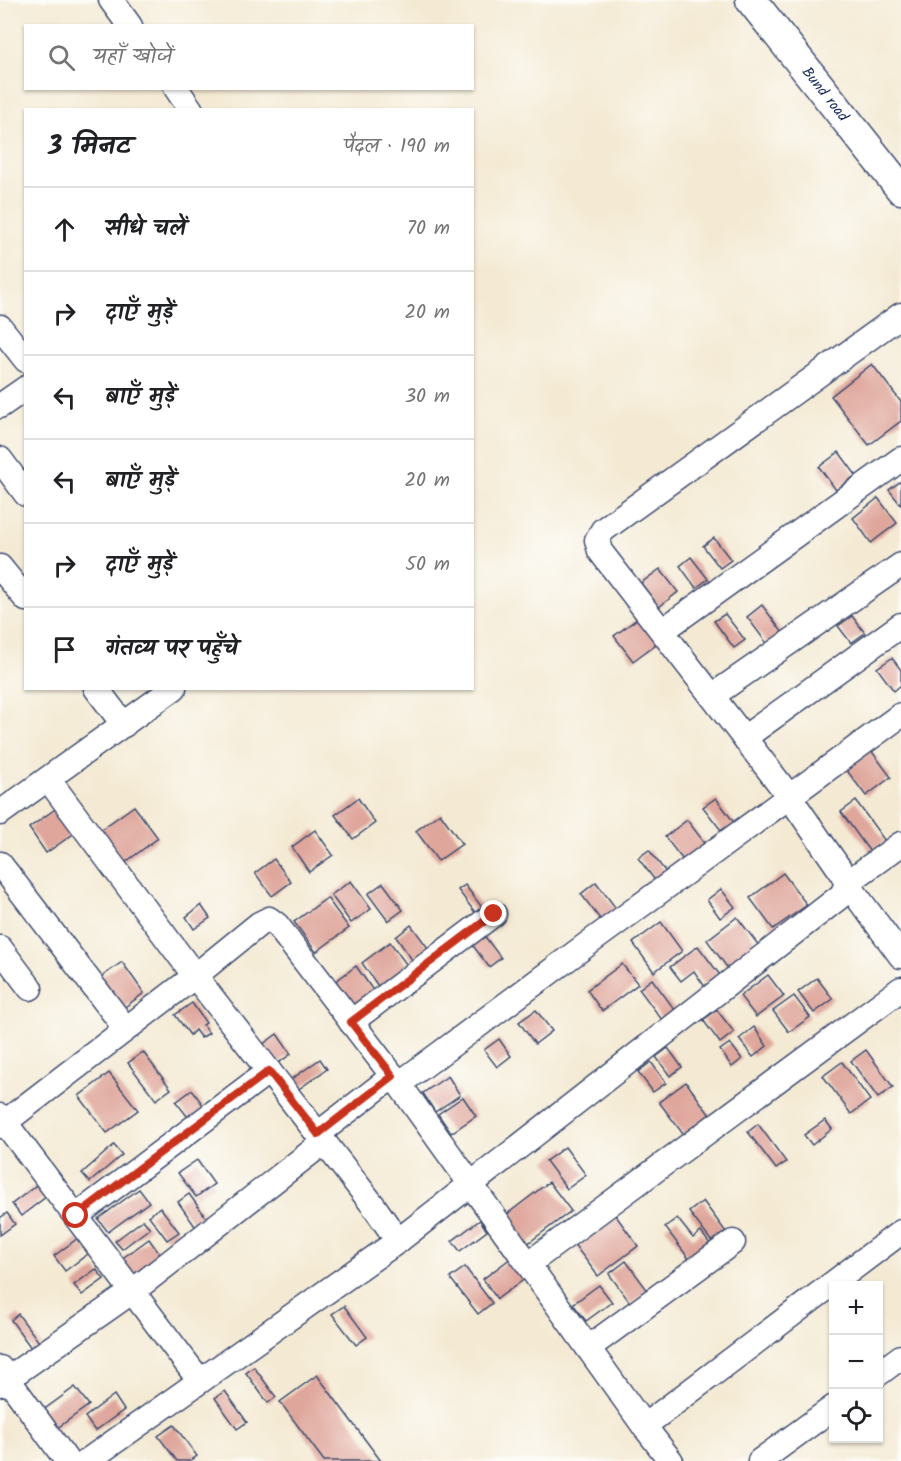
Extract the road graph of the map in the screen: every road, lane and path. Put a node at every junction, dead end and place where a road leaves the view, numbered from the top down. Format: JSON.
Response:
{"nodes":[{"id":1,"x":111,"y":0,"type":"edge"},
{"id":2,"x":751,"y":0,"type":"edge"},
{"id":3,"x":129,"y":24,"type":"edge"},
{"id":4,"x":177,"y":90,"type":"edge"},
{"id":5,"x":190,"y":108,"type":"edge"},
{"id":6,"x":901,"y":189,"type":"edge"},
{"id":7,"x":901,"y":315,"type":"edge"},
{"id":8,"x":0,"y":327,"type":"edge"},
{"id":9,"x":24,"y":357,"type":"edge"},
{"id":10,"x":24,"y":389,"type":"edge"},
{"id":11,"x":0,"y":406,"type":"edge"},
{"id":12,"x":0,"y":459,"type":"edge"},
{"id":13,"x":901,"y":459,"type":"edge"},
{"id":14,"x":24,"y":491,"type":"edge"},
{"id":15,"x":901,"y":565,"type":"edge"},
{"id":16,"x":0,"y":567,"type":"edge"},
{"id":17,"x":24,"y":597,"type":"edge"},
{"id":18,"x":901,"y":626,"type":"edge"},
{"id":19,"x":662,"y":631,"type":"junction"},
{"id":20,"x":98,"y":690,"type":"edge"},
{"id":21,"x":170,"y":690,"type":"edge"},
{"id":22,"x":712,"y":696,"type":"junction"},
{"id":23,"x":901,"y":715,"type":"edge"},
{"id":24,"x":124,"y":725,"type":"junction"},
{"id":25,"x":744,"y":738,"type":"junction"},
{"id":26,"x":48,"y":778,"type":"junction"},
{"id":27,"x":789,"y":796,"type":"junction"},
{"id":28,"x":0,"y":813,"type":"edge"},
{"id":29,"x":901,"y":844,"type":"edge"},
{"id":30,"x":0,"y":864,"type":"edge"},
{"id":31,"x":848,"y":883,"type":"junction"},
{"id":32,"x":494,"y":914,"type":"dead end"},
{"id":33,"x":0,"y":948,"type":"edge"},
{"id":34,"x":901,"y":956,"type":"edge"},
{"id":35,"x":195,"y":976,"type":"junction"},
{"id":36,"x":30,"y":988,"type":"dead end"},
{"id":37,"x":901,"y":989,"type":"edge"},
{"id":38,"x":351,"y":1022,"type":"junction"},
{"id":39,"x":126,"y":1029,"type":"junction"},
{"id":40,"x":269,"y":1071,"type":"junction"},
{"id":41,"x":396,"y":1080,"type":"junction"},
{"id":42,"x":2,"y":1121,"type":"edge"},
{"id":43,"x":321,"y":1138,"type":"junction"},
{"id":44,"x":471,"y":1185,"type":"junction"},
{"id":45,"x":76,"y":1216,"type":"junction"},
{"id":46,"x":901,"y":1232,"type":"edge"},
{"id":47,"x":398,"y":1241,"type":"junction"},
{"id":48,"x":733,"y":1242,"type":"dead end"},
{"id":49,"x":528,"y":1264,"type":"junction"},
{"id":50,"x":133,"y":1291,"type":"junction"},
{"id":51,"x":588,"y":1348,"type":"junction"},
{"id":52,"x":901,"y":1357,"type":"edge"},
{"id":53,"x":883,"y":1371,"type":"edge"},
{"id":54,"x":3,"y":1377,"type":"edge"},
{"id":55,"x":201,"y":1381,"type":"junction"},
{"id":56,"x":829,"y":1411,"type":"edge"},
{"id":57,"x":645,"y":1426,"type":"junction"},
{"id":58,"x":68,"y":1461,"type":"edge"},
{"id":59,"x":87,"y":1461,"type":"edge"},
{"id":60,"x":671,"y":1461,"type":"edge"},
{"id":61,"x":760,"y":1461,"type":"edge"}],
"edges":[{"from":1,"to":3,"type":"street"},
{"from":2,"to":6,"type":"street","name":"Bund road"},
{"from":4,"to":5,"type":"street"},
{"from":7,"to":19,"type":"street"},
{"from":8,"to":9,"type":"street"},
{"from":10,"to":11,"type":"street"},
{"from":12,"to":14,"type":"street"},
{"from":13,"to":19,"type":"street"},
{"from":15,"to":22,"type":"street"},
{"from":16,"to":17,"type":"street"},
{"from":18,"to":25,"type":"street"},
{"from":19,"to":22,"type":"street"},
{"from":20,"to":24,"type":"street"},
{"from":21,"to":24,"type":"street"},
{"from":22,"to":25,"type":"street"},
{"from":23,"to":27,"type":"street"},
{"from":24,"to":26,"type":"street"},
{"from":25,"to":27,"type":"street"},
{"from":26,"to":28,"type":"street"},
{"from":26,"to":35,"type":"street"},
{"from":27,"to":31,"type":"street"},
{"from":27,"to":41,"type":"street"},
{"from":29,"to":31,"type":"street"},
{"from":30,"to":39,"type":"street"},
{"from":31,"to":34,"type":"street"},
{"from":31,"to":44,"type":"street"},
{"from":32,"to":38,"type":"street"},
{"from":33,"to":36,"type":"street"},
{"from":35,"to":38,"type":"street"},
{"from":35,"to":39,"type":"street"},
{"from":35,"to":40,"type":"street"},
{"from":37,"to":49,"type":"street"},
{"from":38,"to":41,"type":"street"},
{"from":39,"to":42,"type":"street"},
{"from":40,"to":43,"type":"street"},
{"from":40,"to":45,"type":"street"},
{"from":41,"to":43,"type":"street"},
{"from":41,"to":44,"type":"street"},
{"from":42,"to":45,"type":"street"},
{"from":43,"to":47,"type":"street"},
{"from":43,"to":50,"type":"street"},
{"from":44,"to":47,"type":"street"},
{"from":44,"to":49,"type":"street"},
{"from":45,"to":50,"type":"street"},
{"from":46,"to":57,"type":"street"},
{"from":47,"to":55,"type":"street"},
{"from":48,"to":51,"type":"street"},
{"from":49,"to":51,"type":"street"},
{"from":50,"to":54,"type":"street"},
{"from":50,"to":55,"type":"street"},
{"from":51,"to":57,"type":"street"},
{"from":52,"to":53,"type":"street"},
{"from":54,"to":58,"type":"street"},
{"from":55,"to":59,"type":"street"},
{"from":56,"to":61,"type":"street"},
{"from":57,"to":60,"type":"street"}]}
